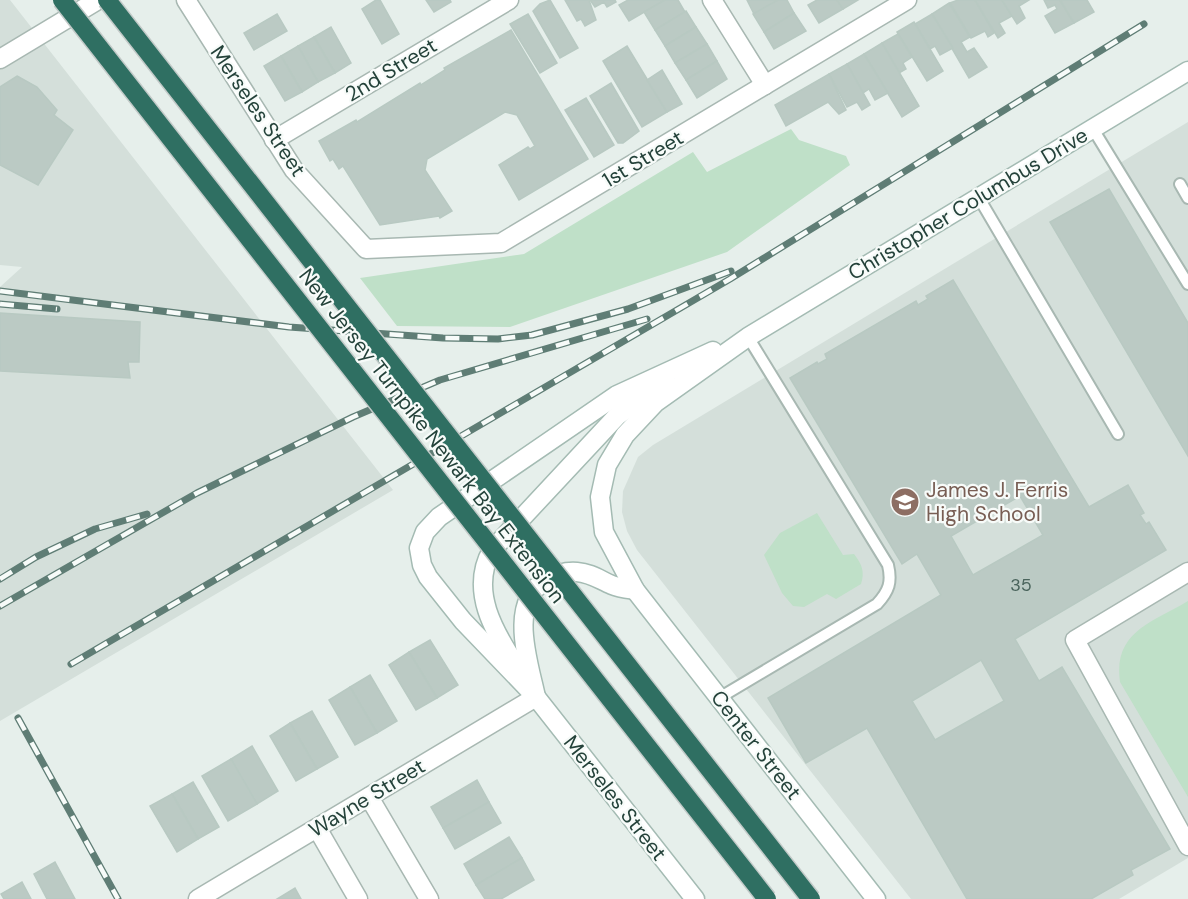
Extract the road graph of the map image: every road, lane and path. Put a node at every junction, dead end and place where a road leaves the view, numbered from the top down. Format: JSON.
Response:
{"nodes":[{"id":1,"x":62,"y":0,"type":"edge"},
{"id":2,"x":98,"y":0,"type":"edge"},
{"id":3,"x":107,"y":0,"type":"edge"},
{"id":4,"x":186,"y":0,"type":"edge"},
{"id":5,"x":508,"y":0,"type":"edge"},
{"id":6,"x":712,"y":0,"type":"edge"},
{"id":7,"x":907,"y":0,"type":"edge"},
{"id":8,"x":0,"y":59,"type":"edge"},
{"id":9,"x":1188,"y":71,"type":"edge"},
{"id":10,"x":765,"y":85,"type":"junction"},
{"id":11,"x":1093,"y":129,"type":"junction"},
{"id":12,"x":274,"y":140,"type":"junction"},
{"id":13,"x":1180,"y":184,"type":"dead end"},
{"id":14,"x":978,"y":198,"type":"junction"},
{"id":15,"x":1188,"y":198,"type":"edge"},
{"id":16,"x":361,"y":244,"type":"joint"},
{"id":17,"x":1188,"y":284,"type":"edge"},
{"id":18,"x":748,"y":337,"type":"junction"},
{"id":19,"x":703,"y":356,"type":"junction"},
{"id":20,"x":1118,"y":434,"type":"dead end"},
{"id":21,"x":1188,"y":572,"type":"edge"},
{"id":22,"x":635,"y":590,"type":"junction"},
{"id":23,"x":536,"y":697,"type":"junction"},
{"id":24,"x":719,"y":698,"type":"junction"},
{"id":25,"x":369,"y":797,"type":"junction"},
{"id":26,"x":317,"y":828,"type":"junction"},
{"id":27,"x":1188,"y":846,"type":"edge"},
{"id":28,"x":198,"y":899,"type":"edge"},
{"id":29,"x":358,"y":899,"type":"edge"},
{"id":30,"x":429,"y":899,"type":"edge"},
{"id":31,"x":695,"y":899,"type":"edge"},
{"id":32,"x":767,"y":899,"type":"edge"},
{"id":33,"x":811,"y":899,"type":"edge"},
{"id":34,"x":876,"y":899,"type":"edge"}],
"edges":[{"from":1,"to":32,"type":"highway","name":"New Jersey Turnpike Newark Bay Extension","bridge":true},
{"from":2,"to":8,"type":"main road"},
{"from":3,"to":33,"type":"highway","name":"New Jersey Turnpike Newark Bay Extension","bridge":true},
{"from":4,"to":12,"type":"main road","name":"Merseles Street"},
{"from":5,"to":12,"type":"main road","name":"2nd Street"},
{"from":6,"to":10,"type":"main road"},
{"from":7,"to":10,"type":"main road","name":"1st Street"},
{"from":9,"to":11,"type":"main road","name":"Christopher Columbus Drive"},
{"from":10,"to":16,"type":"main road","name":"1st Street"},
{"from":11,"to":14,"type":"main road","name":"Christopher Columbus Drive"},
{"from":11,"to":17,"type":"lane"},
{"from":12,"to":16,"type":"main road","name":"Merseles Street"},
{"from":13,"to":15,"type":"lane"},
{"from":14,"to":18,"type":"main road","name":"Christopher Columbus Drive"},
{"from":14,"to":20,"type":"lane"},
{"from":18,"to":19,"type":"main road","name":"Christopher Columbus Drive"},
{"from":18,"to":22,"type":"main road","name":"Christopher Columbus Drive"},
{"from":18,"to":24,"type":"lane"},
{"from":19,"to":23,"type":"main road","name":"Christopher Columbus Drive"},
{"from":19,"to":23,"type":"main road","name":"Christopher Columbus Drive"},
{"from":21,"to":27,"type":"main road"},
{"from":22,"to":23,"type":"main road"},
{"from":22,"to":24,"type":"main road","name":"Center Street"},
{"from":23,"to":25,"type":"main road","name":"Wayne Street"},
{"from":23,"to":31,"type":"main road","name":"Merseles Street"},
{"from":24,"to":34,"type":"main road","name":"Center Street"},
{"from":25,"to":26,"type":"main road","name":"Wayne Street"},
{"from":25,"to":30,"type":"main road"},
{"from":26,"to":28,"type":"main road","name":"Wayne Street"},
{"from":26,"to":29,"type":"main road"}]}
